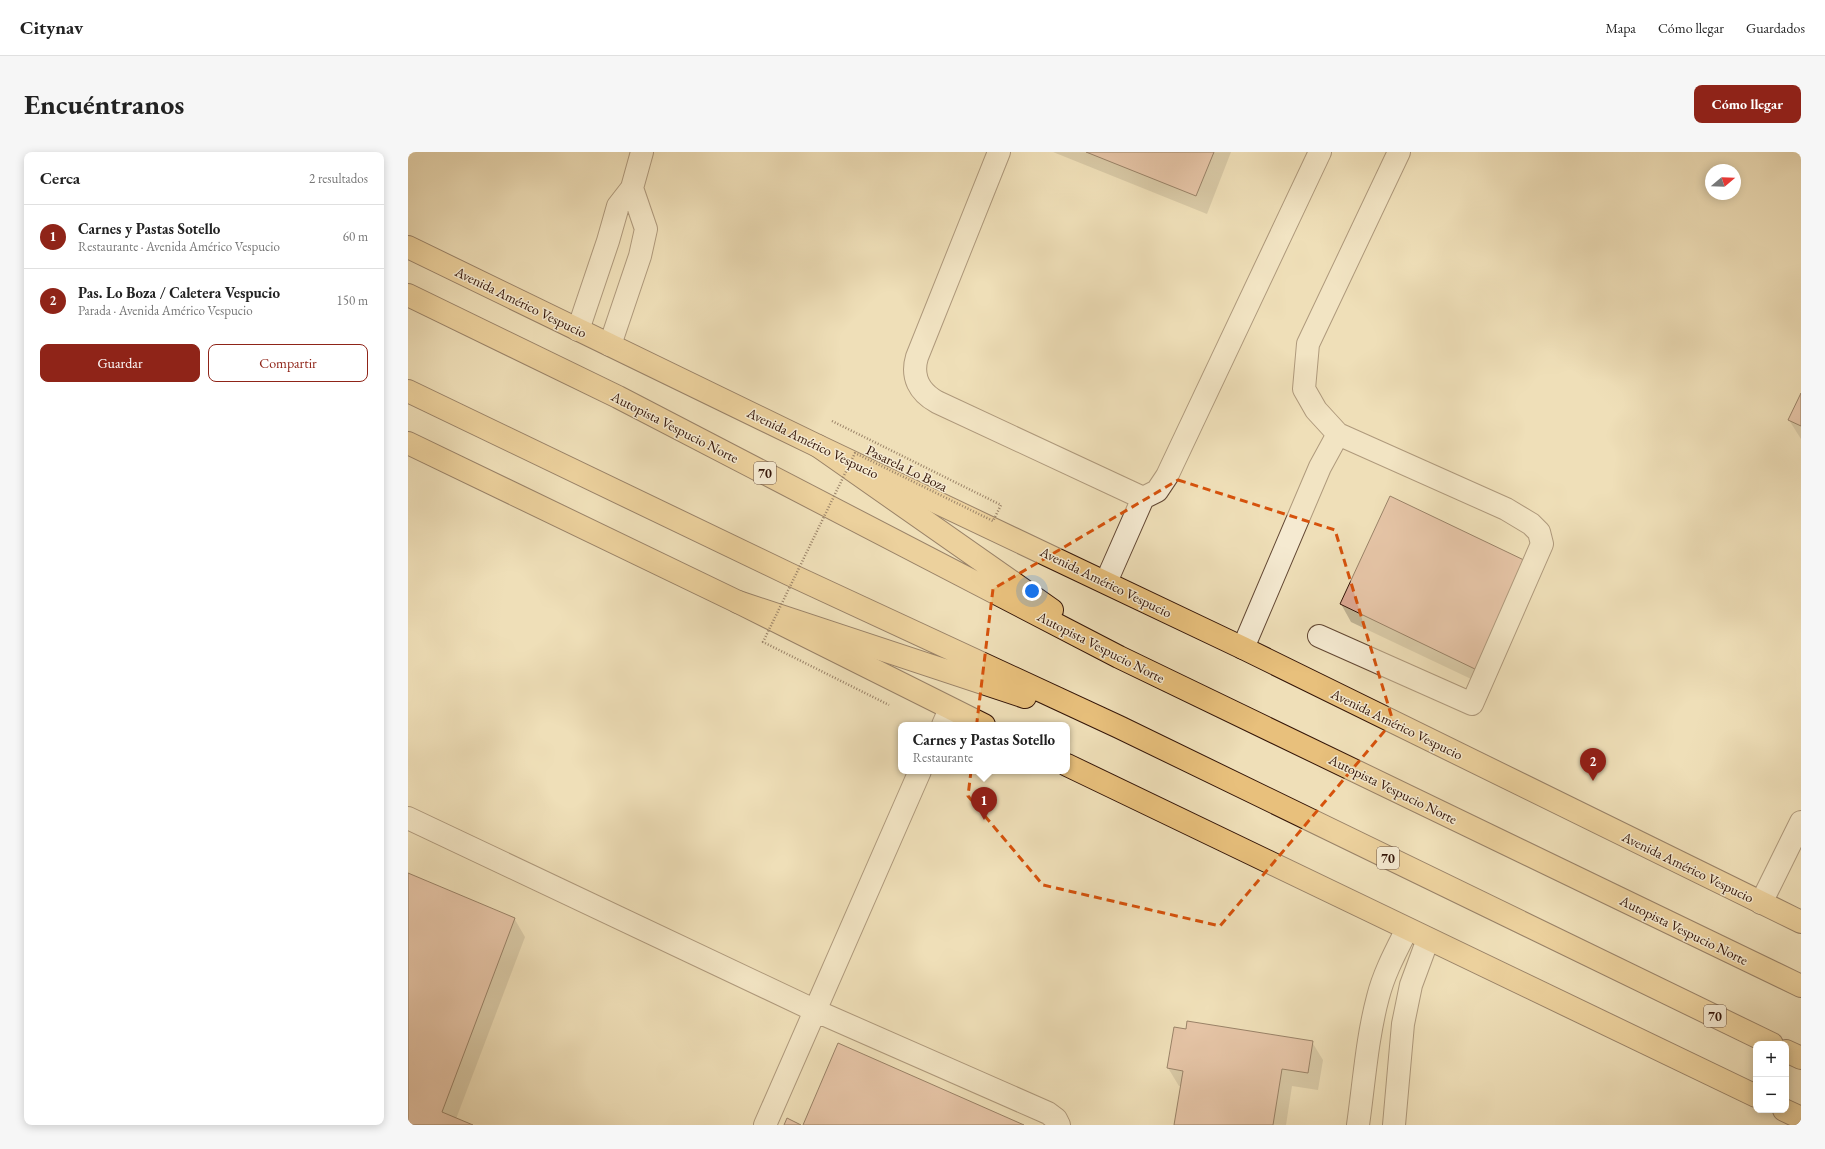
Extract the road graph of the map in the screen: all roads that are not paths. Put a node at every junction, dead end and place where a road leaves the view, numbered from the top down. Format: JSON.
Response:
{"nodes":[{"id":1,"x":642,"y":152,"type":"edge"},
{"id":2,"x":999,"y":152,"type":"edge"},
{"id":3,"x":1320,"y":152,"type":"edge"},
{"id":4,"x":1399,"y":152,"type":"edge"},
{"id":5,"x":632,"y":188,"type":"junction"},
{"id":6,"x":408,"y":247,"type":"edge"},
{"id":7,"x":408,"y":295,"type":"edge"},
{"id":8,"x":578,"y":330,"type":"junction"},
{"id":9,"x":610,"y":345,"type":"junction"},
{"id":10,"x":408,"y":392,"type":"edge"},
{"id":11,"x":1338,"y":434,"type":"junction"},
{"id":12,"x":408,"y":443,"type":"edge"},
{"id":13,"x":818,"y":446,"type":"junction"},
{"id":14,"x":1143,"y":498,"type":"junction"},
{"id":15,"x":1106,"y":582,"type":"junction"},
{"id":16,"x":738,"y":602,"type":"junction"},
{"id":17,"x":1319,"y":636,"type":"dead end"},
{"id":18,"x":1243,"y":648,"type":"junction"},
{"id":19,"x":1119,"y":657,"type":"junction"},
{"id":20,"x":946,"y":717,"type":"edge"},
{"id":21,"x":970,"y":722,"type":"edge"},
{"id":22,"x":1119,"y":727,"type":"junction"},
{"id":23,"x":1070,"y":766,"type":"edge"},
{"id":24,"x":919,"y":774,"type":"edge"},
{"id":25,"x":408,"y":818,"type":"edge"},
{"id":26,"x":1801,"y":822,"type":"edge"},
{"id":27,"x":1761,"y":903,"type":"junction"},
{"id":28,"x":1801,"y":922,"type":"edge"},
{"id":29,"x":1407,"y":929,"type":"junction"},
{"id":30,"x":1428,"y":939,"type":"junction"},
{"id":31,"x":1801,"y":986,"type":"edge"},
{"id":32,"x":816,"y":1011,"type":"junction"},
{"id":33,"x":1766,"y":1041,"type":"edge"},
{"id":34,"x":1789,"y":1052,"type":"edge"},
{"id":35,"x":1801,"y":1058,"type":"edge"},
{"id":36,"x":1753,"y":1095,"type":"edge"},
{"id":37,"x":1789,"y":1112,"type":"edge"},
{"id":38,"x":1801,"y":1118,"type":"edge"},
{"id":39,"x":765,"y":1125,"type":"edge"},
{"id":40,"x":1059,"y":1125,"type":"edge"},
{"id":41,"x":1358,"y":1125,"type":"edge"},
{"id":42,"x":1394,"y":1125,"type":"edge"}],
"edges":[{"from":1,"to":5,"type":"lane"},
{"from":2,"to":14,"type":"lane"},
{"from":3,"to":14,"type":"lane"},
{"from":4,"to":11,"type":"lane"},
{"from":5,"to":8,"type":"lane"},
{"from":5,"to":9,"type":"lane"},
{"from":6,"to":8,"type":"main road","name":"Avenida Américo Vespucio"},
{"from":7,"to":19,"type":"main road","name":"Autopista Vespucio Norte","number":"70"},
{"from":8,"to":9,"type":"main road","name":"Avenida Américo Vespucio"},
{"from":9,"to":13,"type":"main road","name":"Avenida Américo Vespucio"},
{"from":10,"to":22,"type":"main road","number":"70"},
{"from":11,"to":17,"type":"lane"},
{"from":11,"to":18,"type":"lane"},
{"from":12,"to":16,"type":"main road"},
{"from":13,"to":15,"type":"main road","name":"Avenida Américo Vespucio"},
{"from":13,"to":19,"type":"main road"},
{"from":14,"to":15,"type":"lane"},
{"from":15,"to":18,"type":"main road","name":"Avenida Américo Vespucio"},
{"from":16,"to":20,"type":"main road"},
{"from":16,"to":22,"type":"main road"},
{"from":18,"to":27,"type":"main road","name":"Avenida Américo Vespucio"},
{"from":19,"to":31,"type":"main road","name":"Autopista Vespucio Norte","number":"70"},
{"from":20,"to":21,"type":"main road"},
{"from":22,"to":33,"type":"main road","number":"70"},
{"from":23,"to":29,"type":"main road"},
{"from":24,"to":32,"type":"lane"},
{"from":25,"to":32,"type":"lane"},
{"from":26,"to":27,"type":"lane"},
{"from":27,"to":28,"type":"main road","name":"Avenida Américo Vespucio"},
{"from":29,"to":30,"type":"main road"},
{"from":29,"to":41,"type":"lane"},
{"from":30,"to":36,"type":"main road"},
{"from":30,"to":42,"type":"lane"},
{"from":32,"to":39,"type":"lane"},
{"from":32,"to":40,"type":"lane"},
{"from":34,"to":35,"type":"main road"},
{"from":37,"to":38,"type":"main road"}]}
